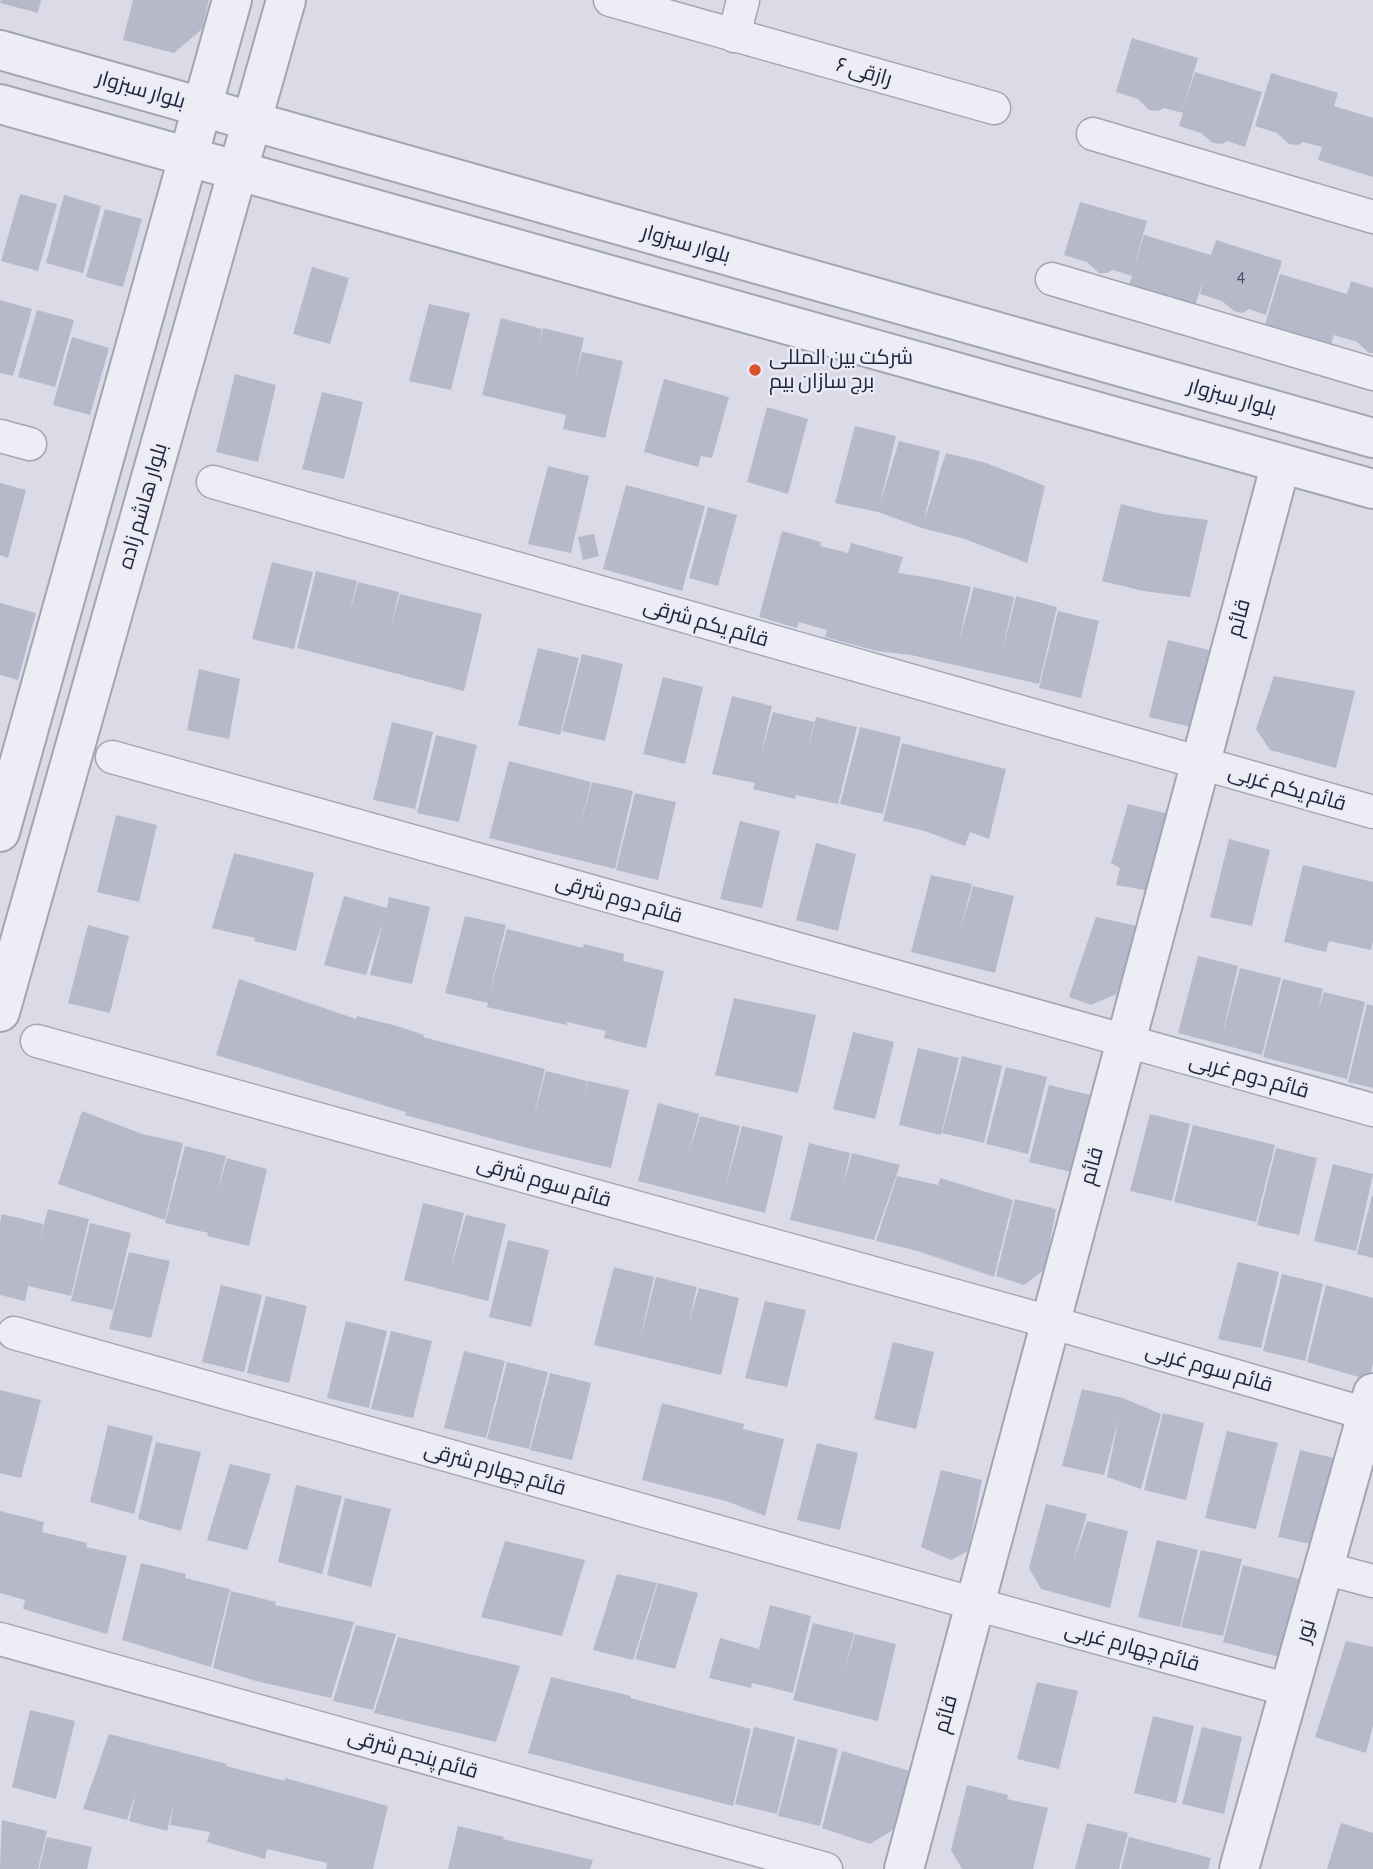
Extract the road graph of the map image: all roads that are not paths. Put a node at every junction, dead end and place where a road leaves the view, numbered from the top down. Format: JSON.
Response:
{"nodes":[{"id":1,"x":232,"y":0,"type":"edge"},
{"id":2,"x":286,"y":0,"type":"edge"},
{"id":3,"x":610,"y":0,"type":"edge"},
{"id":4,"x":743,"y":0,"type":"edge"},
{"id":5,"x":734,"y":36,"type":"junction"},
{"id":6,"x":0,"y":50,"type":"edge"},
{"id":7,"x":0,"y":104,"type":"edge"},
{"id":8,"x":202,"y":107,"type":"junction"},
{"id":9,"x":994,"y":108,"type":"dead end"},
{"id":10,"x":252,"y":122,"type":"junction"},
{"id":11,"x":1093,"y":134,"type":"dead end"},
{"id":12,"x":189,"y":157,"type":"junction"},
{"id":13,"x":238,"y":171,"type":"junction"},
{"id":14,"x":1373,"y":217,"type":"edge"},
{"id":15,"x":1052,"y":279,"type":"dead end"},
{"id":16,"x":1373,"y":374,"type":"edge"},
{"id":17,"x":0,"y":436,"type":"edge"},
{"id":18,"x":1373,"y":438,"type":"edge"},
{"id":19,"x":30,"y":444,"type":"dead end"},
{"id":20,"x":1281,"y":463,"type":"junction"},
{"id":21,"x":213,"y":482,"type":"dead end"},
{"id":22,"x":1373,"y":489,"type":"edge"},
{"id":23,"x":112,"y":757,"type":"dead end"},
{"id":24,"x":1200,"y":764,"type":"junction"},
{"id":25,"x":1373,"y":812,"type":"edge"},
{"id":26,"x":0,"y":832,"type":"edge"},
{"id":27,"x":0,"y":1012,"type":"edge"},
{"id":28,"x":37,"y":1041,"type":"dead end"},
{"id":29,"x":1126,"y":1042,"type":"junction"},
{"id":30,"x":1373,"y":1110,"type":"edge"},
{"id":31,"x":1050,"y":1322,"type":"junction"},
{"id":32,"x":14,"y":1333,"type":"dead end"},
{"id":33,"x":1370,"y":1403,"type":"edge"},
{"id":34,"x":1324,"y":1568,"type":"junction"},
{"id":35,"x":1373,"y":1581,"type":"edge"},
{"id":36,"x":975,"y":1604,"type":"junction"},
{"id":37,"x":0,"y":1639,"type":"edge"},
{"id":38,"x":1289,"y":1690,"type":"junction"},
{"id":39,"x":825,"y":1869,"type":"edge"},
{"id":40,"x":904,"y":1869,"type":"edge"},
{"id":41,"x":1239,"y":1869,"type":"edge"}],
"edges":[{"from":1,"to":8,"type":"street"},
{"from":2,"to":10,"type":"street","name":"بلوار هاشم زاده"},
{"from":3,"to":5,"type":"street","name":"رازقی ۶"},
{"from":4,"to":5,"type":"street"},
{"from":5,"to":9,"type":"street","name":"رازقی ۶"},
{"from":6,"to":8,"type":"street","name":"بلوار سبزوار"},
{"from":7,"to":12,"type":"street"},
{"from":8,"to":10,"type":"street","name":"بلوار سبزوار"},
{"from":8,"to":12,"type":"street"},
{"from":10,"to":13,"type":"street","name":"بلوار هاشم زاده"},
{"from":10,"to":18,"type":"street","name":"بلوار سبزوار"},
{"from":11,"to":14,"type":"street"},
{"from":12,"to":13,"type":"street"},
{"from":12,"to":26,"type":"street"},
{"from":13,"to":20,"type":"street"},
{"from":13,"to":27,"type":"street","name":"بلوار هاشم زاده"},
{"from":15,"to":16,"type":"street"},
{"from":17,"to":19,"type":"street"},
{"from":20,"to":22,"type":"street"},
{"from":20,"to":24,"type":"street","name":"قائم"},
{"from":21,"to":24,"type":"street","name":"قائم یکم شرقی"},
{"from":23,"to":29,"type":"street","name":"قائم دوم شرقی"},
{"from":24,"to":25,"type":"street","name":"قائم یکم غربی"},
{"from":24,"to":29,"type":"street","name":"قائم"},
{"from":28,"to":31,"type":"street","name":"قائم سوم شرقی"},
{"from":29,"to":30,"type":"street","name":"قائم دوم غربی"},
{"from":29,"to":31,"type":"street","name":"قائم"},
{"from":31,"to":33,"type":"street","name":"قائم سوم غربی"},
{"from":31,"to":36,"type":"street","name":"قائم"},
{"from":32,"to":36,"type":"street","name":"قائم چهارم شرقی"},
{"from":33,"to":34,"type":"street","name":"نور"},
{"from":34,"to":35,"type":"street"},
{"from":34,"to":38,"type":"street","name":"نور"},
{"from":36,"to":38,"type":"street","name":"قائم چهارم غربی"},
{"from":36,"to":40,"type":"street","name":"قائم"},
{"from":37,"to":39,"type":"street","name":"قائم پنجم شرقی"},
{"from":38,"to":41,"type":"street","name":"نور"}]}
